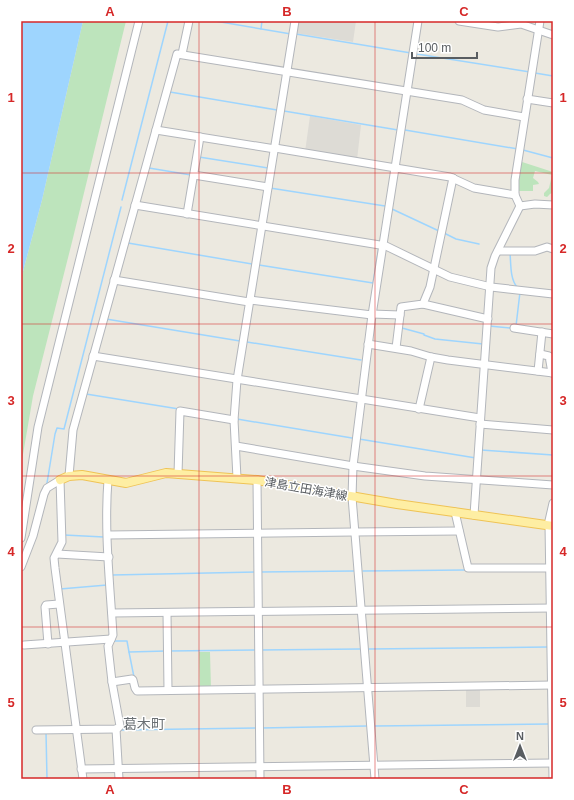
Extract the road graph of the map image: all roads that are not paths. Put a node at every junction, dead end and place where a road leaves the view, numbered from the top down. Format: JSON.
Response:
{"nodes":[{"id":1,"x":139,"y":21,"type":"edge"},
{"id":2,"x":189,"y":21,"type":"edge"},
{"id":3,"x":295,"y":21,"type":"edge"},
{"id":4,"x":418,"y":21,"type":"edge"},
{"id":5,"x":459,"y":21,"type":"edge"},
{"id":6,"x":540,"y":21,"type":"edge"},
{"id":7,"x":538,"y":30,"type":"junction"},
{"id":8,"x":553,"y":35,"type":"edge"},
{"id":9,"x":182,"y":54,"type":"junction"},
{"id":10,"x":287,"y":72,"type":"junction"},
{"id":11,"x":407,"y":92,"type":"junction"},
{"id":12,"x":527,"y":99,"type":"junction"},
{"id":13,"x":553,"y":103,"type":"edge"},
{"id":14,"x":524,"y":117,"type":"junction"},
{"id":15,"x":156,"y":130,"type":"junction"},
{"id":16,"x":200,"y":137,"type":"junction"},
{"id":17,"x":275,"y":149,"type":"junction"},
{"id":18,"x":396,"y":168,"type":"junction"},
{"id":19,"x":194,"y":176,"type":"junction"},
{"id":20,"x":453,"y":178,"type":"junction"},
{"id":21,"x":268,"y":187,"type":"junction"},
{"id":22,"x":515,"y":195,"type":"junction"},
{"id":23,"x":553,"y":204,"type":"edge"},
{"id":24,"x":135,"y":205,"type":"junction"},
{"id":25,"x":520,"y":206,"type":"junction"},
{"id":26,"x":187,"y":214,"type":"junction"},
{"id":27,"x":262,"y":226,"type":"junction"},
{"id":28,"x":383,"y":246,"type":"junction"},
{"id":29,"x":553,"y":249,"type":"edge"},
{"id":30,"x":498,"y":251,"type":"junction"},
{"id":31,"x":434,"y":268,"type":"junction"},
{"id":32,"x":114,"y":280,"type":"junction"},
{"id":33,"x":490,"y":287,"type":"junction"},
{"id":34,"x":553,"y":294,"type":"edge"},
{"id":35,"x":250,"y":301,"type":"junction"},
{"id":36,"x":423,"y":304,"type":"junction"},
{"id":37,"x":372,"y":315,"type":"junction"},
{"id":38,"x":400,"y":315,"type":"junction"},
{"id":39,"x":488,"y":319,"type":"junction"},
{"id":40,"x":514,"y":328,"type":"dead end"},
{"id":41,"x":542,"y":332,"type":"junction"},
{"id":42,"x":553,"y":334,"type":"edge"},
{"id":43,"x":368,"y":344,"type":"junction"},
{"id":44,"x":396,"y":348,"type":"junction"},
{"id":45,"x":540,"y":354,"type":"junction"},
{"id":46,"x":93,"y":356,"type":"junction"},
{"id":47,"x":431,"y":357,"type":"junction"},
{"id":48,"x":484,"y":365,"type":"junction"},
{"id":49,"x":538,"y":371,"type":"junction"},
{"id":50,"x":552,"y":373,"type":"edge"},
{"id":51,"x":237,"y":380,"type":"junction"},
{"id":52,"x":360,"y":400,"type":"junction"},
{"id":53,"x":419,"y":409,"type":"junction"},
{"id":54,"x":234,"y":420,"type":"junction"},
{"id":55,"x":480,"y":421,"type":"junction"},
{"id":56,"x":553,"y":430,"type":"edge"},
{"id":57,"x":236,"y":446,"type":"junction"},
{"id":58,"x":353,"y":466,"type":"junction"},
{"id":59,"x":178,"y":474,"type":"junction"},
{"id":60,"x":68,"y":476,"type":"junction"},
{"id":61,"x":237,"y":478,"type":"junction"},
{"id":62,"x":476,"y":479,"type":"junction"},
{"id":63,"x":60,"y":480,"type":"junction"},
{"id":64,"x":108,"y":480,"type":"junction"},
{"id":65,"x":257,"y":480,"type":"junction"},
{"id":66,"x":553,"y":485,"type":"edge"},
{"id":67,"x":352,"y":497,"type":"junction"},
{"id":68,"x":553,"y":503,"type":"edge"},
{"id":69,"x":455,"y":512,"type":"junction"},
{"id":70,"x":474,"y":515,"type":"junction"},
{"id":71,"x":550,"y":525,"type":"edge"},
{"id":72,"x":460,"y":531,"type":"junction"},
{"id":73,"x":354,"y":532,"type":"junction"},
{"id":74,"x":257,"y":533,"type":"junction"},
{"id":75,"x":108,"y":535,"type":"junction"},
{"id":76,"x":21,"y":538,"type":"edge"},
{"id":77,"x":57,"y":554,"type":"junction"},
{"id":78,"x":109,"y":557,"type":"junction"},
{"id":79,"x":21,"y":567,"type":"edge"},
{"id":80,"x":550,"y":568,"type":"junction"},
{"id":81,"x":59,"y":604,"type":"junction"},
{"id":82,"x":552,"y":608,"type":"edge"},
{"id":83,"x":361,"y":610,"type":"junction"},
{"id":84,"x":258,"y":611,"type":"junction"},
{"id":85,"x":167,"y":612,"type":"junction"},
{"id":86,"x":112,"y":613,"type":"junction"},
{"id":87,"x":110,"y":639,"type":"junction"},
{"id":88,"x":64,"y":642,"type":"junction"},
{"id":89,"x":48,"y":644,"type":"junction"},
{"id":90,"x":24,"y":645,"type":"dead end"},
{"id":91,"x":112,"y":682,"type":"junction"},
{"id":92,"x":552,"y":684,"type":"edge"},
{"id":93,"x":367,"y":688,"type":"junction"},
{"id":94,"x":259,"y":689,"type":"junction"},
{"id":95,"x":168,"y":690,"type":"junction"},
{"id":96,"x":75,"y":729,"type":"junction"},
{"id":97,"x":116,"y":729,"type":"junction"},
{"id":98,"x":36,"y":730,"type":"dead end"},
{"id":99,"x":553,"y":763,"type":"edge"},
{"id":100,"x":373,"y":765,"type":"junction"},
{"id":101,"x":260,"y":766,"type":"junction"},
{"id":102,"x":553,"y":768,"type":"edge"},
{"id":103,"x":81,"y":769,"type":"junction"},
{"id":104,"x":118,"y":769,"type":"junction"},
{"id":105,"x":82,"y":779,"type":"edge"},
{"id":106,"x":119,"y":779,"type":"edge"},
{"id":107,"x":260,"y":779,"type":"edge"},
{"id":108,"x":375,"y":779,"type":"edge"},
{"id":109,"x":553,"y":779,"type":"edge"}],
"edges":[{"from":1,"to":76,"type":"street"},
{"from":2,"to":9,"type":"street"},
{"from":3,"to":10,"type":"street"},
{"from":4,"to":11,"type":"street"},
{"from":5,"to":7,"type":"street"},
{"from":6,"to":7,"type":"street"},
{"from":7,"to":8,"type":"street"},
{"from":7,"to":12,"type":"street"},
{"from":9,"to":10,"type":"street"},
{"from":9,"to":15,"type":"street"},
{"from":10,"to":11,"type":"street"},
{"from":10,"to":17,"type":"street"},
{"from":11,"to":14,"type":"street"},
{"from":11,"to":18,"type":"street"},
{"from":12,"to":13,"type":"street"},
{"from":12,"to":14,"type":"street"},
{"from":14,"to":22,"type":"street"},
{"from":15,"to":16,"type":"street"},
{"from":15,"to":24,"type":"street"},
{"from":16,"to":17,"type":"street"},
{"from":16,"to":19,"type":"street"},
{"from":17,"to":18,"type":"street"},
{"from":17,"to":21,"type":"street"},
{"from":18,"to":20,"type":"street"},
{"from":18,"to":28,"type":"street"},
{"from":19,"to":21,"type":"street"},
{"from":19,"to":26,"type":"street"},
{"from":20,"to":22,"type":"street"},
{"from":20,"to":31,"type":"street"},
{"from":21,"to":27,"type":"street"},
{"from":22,"to":25,"type":"street"},
{"from":23,"to":25,"type":"street"},
{"from":24,"to":26,"type":"street"},
{"from":24,"to":32,"type":"street"},
{"from":25,"to":30,"type":"street"},
{"from":26,"to":27,"type":"street"},
{"from":27,"to":28,"type":"street"},
{"from":27,"to":35,"type":"street"},
{"from":28,"to":31,"type":"street"},
{"from":28,"to":37,"type":"street"},
{"from":29,"to":30,"type":"street"},
{"from":30,"to":33,"type":"street"},
{"from":31,"to":33,"type":"street"},
{"from":31,"to":36,"type":"street"},
{"from":32,"to":35,"type":"street"},
{"from":32,"to":46,"type":"street"},
{"from":33,"to":34,"type":"street"},
{"from":33,"to":39,"type":"street"},
{"from":35,"to":37,"type":"street"},
{"from":35,"to":51,"type":"street"},
{"from":36,"to":38,"type":"street"},
{"from":36,"to":39,"type":"street"},
{"from":37,"to":38,"type":"street"},
{"from":37,"to":43,"type":"street"},
{"from":38,"to":44,"type":"street"},
{"from":39,"to":48,"type":"street"},
{"from":40,"to":41,"type":"street"},
{"from":41,"to":42,"type":"street"},
{"from":41,"to":45,"type":"street"},
{"from":43,"to":44,"type":"street"},
{"from":43,"to":52,"type":"street"},
{"from":44,"to":47,"type":"street"},
{"from":45,"to":49,"type":"street"},
{"from":45,"to":50,"type":"street"},
{"from":46,"to":51,"type":"street"},
{"from":46,"to":60,"type":"street"},
{"from":47,"to":48,"type":"street"},
{"from":47,"to":53,"type":"street"},
{"from":48,"to":49,"type":"street"},
{"from":48,"to":55,"type":"street"},
{"from":49,"to":50,"type":"street"},
{"from":51,"to":52,"type":"street"},
{"from":51,"to":54,"type":"street"},
{"from":52,"to":53,"type":"street"},
{"from":52,"to":58,"type":"street"},
{"from":53,"to":55,"type":"street"},
{"from":54,"to":57,"type":"street"},
{"from":54,"to":59,"type":"street"},
{"from":55,"to":56,"type":"street"},
{"from":55,"to":62,"type":"street"},
{"from":57,"to":58,"type":"street"},
{"from":57,"to":61,"type":"street"},
{"from":58,"to":62,"type":"street"},
{"from":58,"to":67,"type":"street"},
{"from":59,"to":61,"type":"main road","name":"津島立田海津線"},
{"from":59,"to":64,"type":"main road","name":"津島立田海津線"},
{"from":60,"to":63,"type":"main road","name":"津島立田海津線"},
{"from":60,"to":64,"type":"main road","name":"津島立田海津線"},
{"from":61,"to":65,"type":"main road","name":"津島立田海津線"},
{"from":62,"to":66,"type":"street"},
{"from":62,"to":70,"type":"street"},
{"from":63,"to":77,"type":"street"},
{"from":63,"to":79,"type":"street"},
{"from":64,"to":75,"type":"street"},
{"from":65,"to":67,"type":"main road","name":"津島立田海津線"},
{"from":65,"to":74,"type":"street"},
{"from":67,"to":69,"type":"main road","name":"津島立田海津線"},
{"from":67,"to":73,"type":"street"},
{"from":68,"to":71,"type":"street"},
{"from":69,"to":70,"type":"main road","name":"津島立田海津線"},
{"from":69,"to":72,"type":"street"},
{"from":70,"to":71,"type":"main road","name":"津島立田海津線"},
{"from":71,"to":80,"type":"street"},
{"from":72,"to":73,"type":"street"},
{"from":72,"to":80,"type":"street"},
{"from":73,"to":74,"type":"street"},
{"from":73,"to":83,"type":"street"},
{"from":74,"to":75,"type":"street"},
{"from":74,"to":84,"type":"street"},
{"from":75,"to":78,"type":"street"},
{"from":77,"to":78,"type":"street"},
{"from":77,"to":81,"type":"street"},
{"from":78,"to":86,"type":"street"},
{"from":80,"to":82,"type":"street"},
{"from":81,"to":88,"type":"street"},
{"from":81,"to":89,"type":"street"},
{"from":82,"to":83,"type":"street"},
{"from":82,"to":92,"type":"street"},
{"from":83,"to":84,"type":"street"},
{"from":83,"to":93,"type":"street"},
{"from":84,"to":85,"type":"street"},
{"from":84,"to":94,"type":"street"},
{"from":85,"to":86,"type":"street"},
{"from":85,"to":95,"type":"street"},
{"from":86,"to":87,"type":"street"},
{"from":87,"to":88,"type":"street"},
{"from":87,"to":91,"type":"street"},
{"from":88,"to":89,"type":"street"},
{"from":88,"to":96,"type":"street"},
{"from":89,"to":90,"type":"street"},
{"from":91,"to":95,"type":"street"},
{"from":91,"to":97,"type":"street"},
{"from":92,"to":93,"type":"street"},
{"from":92,"to":99,"type":"street"},
{"from":93,"to":94,"type":"street"},
{"from":93,"to":100,"type":"street"},
{"from":94,"to":95,"type":"street"},
{"from":94,"to":101,"type":"street"},
{"from":96,"to":97,"type":"street"},
{"from":96,"to":98,"type":"street"},
{"from":96,"to":103,"type":"street"},
{"from":97,"to":104,"type":"street"},
{"from":99,"to":100,"type":"street"},
{"from":99,"to":102,"type":"street"},
{"from":100,"to":101,"type":"street"},
{"from":100,"to":108,"type":"street"},
{"from":101,"to":104,"type":"street"},
{"from":101,"to":107,"type":"street"},
{"from":102,"to":109,"type":"street"},
{"from":103,"to":104,"type":"street"},
{"from":103,"to":105,"type":"street"},
{"from":104,"to":106,"type":"street"}]}
